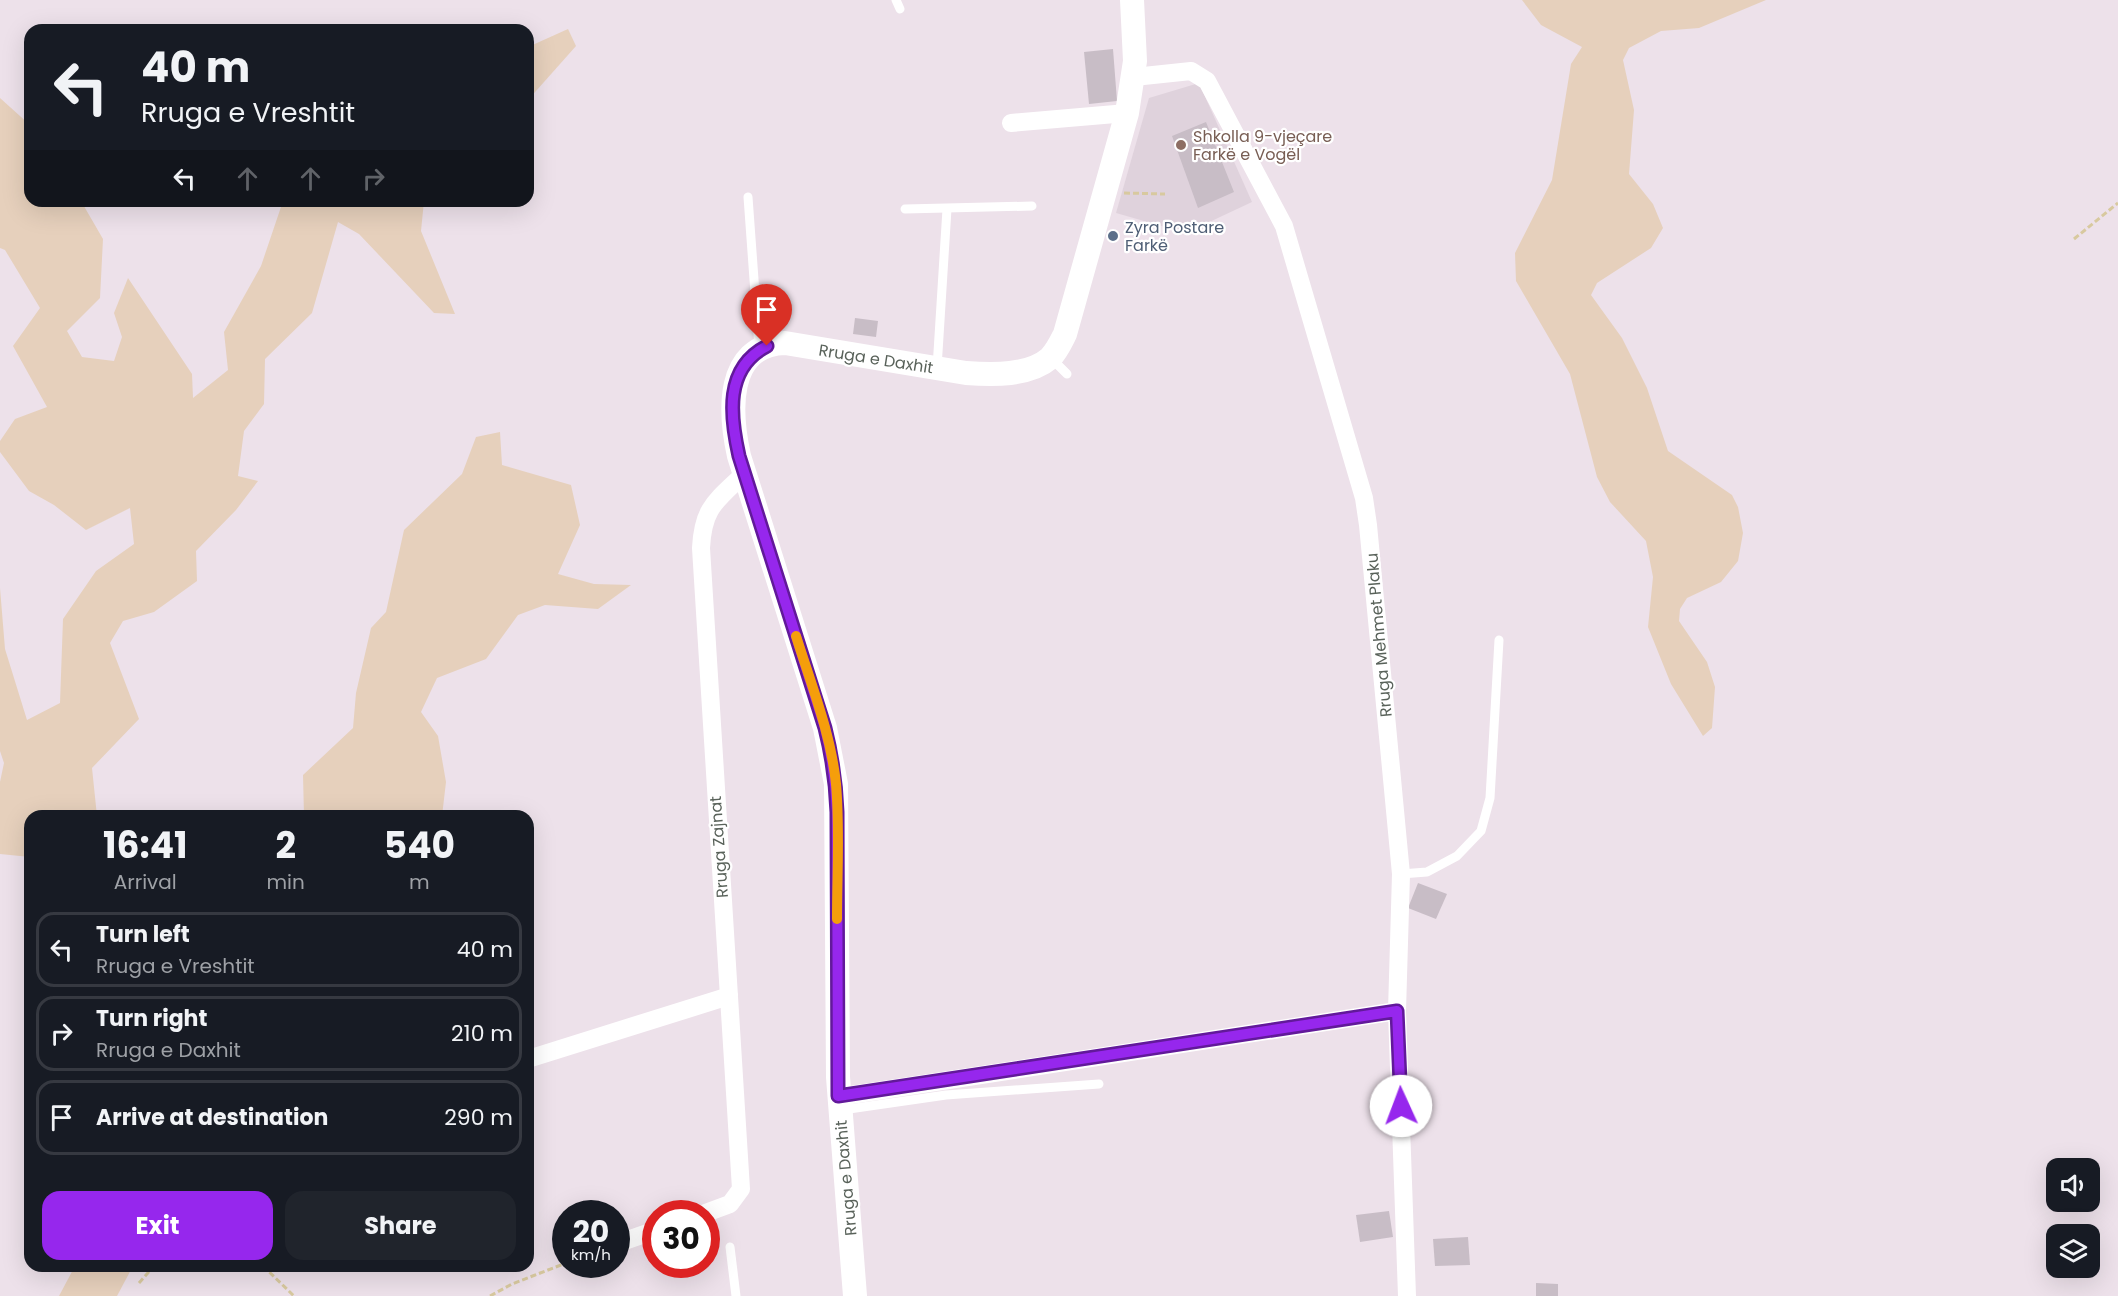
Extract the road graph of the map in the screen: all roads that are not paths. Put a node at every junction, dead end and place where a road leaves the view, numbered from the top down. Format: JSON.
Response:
{"nodes":[{"id":1,"x":1132,"y":0,"type":"edge"},
{"id":2,"x":1134,"y":77,"type":"junction"},
{"id":3,"x":1127,"y":113,"type":"junction"},
{"id":4,"x":1011,"y":123,"type":"dead end"},
{"id":5,"x":748,"y":197,"type":"dead end"},
{"id":6,"x":1032,"y":206,"type":"dead end"},
{"id":7,"x":905,"y":209,"type":"dead end"},
{"id":8,"x":947,"y":209,"type":"junction"},
{"id":9,"x":759,"y":350,"type":"junction"},
{"id":10,"x":937,"y":369,"type":"junction"},
{"id":11,"x":744,"y":474,"type":"junction"},
{"id":12,"x":1499,"y":639,"type":"dead end"},
{"id":13,"x":1401,"y":874,"type":"junction"},
{"id":14,"x":729,"y":996,"type":"junction"},
{"id":15,"x":1397,"y":1011,"type":"junction"},
{"id":16,"x":534,"y":1057,"type":"edge"},
{"id":17,"x":1099,"y":1084,"type":"dead end"},
{"id":18,"x":839,"y":1103,"type":"junction"},
{"id":19,"x":720,"y":1208,"type":"edge"},
{"id":20,"x":730,"y":1247,"type":"dead end"},
{"id":21,"x":736,"y":1296,"type":"edge"},
{"id":22,"x":855,"y":1296,"type":"edge"},
{"id":23,"x":1407,"y":1296,"type":"edge"}],
"edges":[{"from":1,"to":2,"type":"street","name":"Rruga e Daxhit"},
{"from":2,"to":3,"type":"street","name":"Rruga e Daxhit"},
{"from":2,"to":13,"type":"street","name":"Rruga Mehmet Plaku"},
{"from":3,"to":4,"type":"street"},
{"from":3,"to":10,"type":"street","name":"Rruga e Daxhit"},
{"from":5,"to":9,"type":"lane"},
{"from":6,"to":8,"type":"lane"},
{"from":7,"to":8,"type":"lane"},
{"from":8,"to":10,"type":"lane"},
{"from":9,"to":10,"type":"street","name":"Rruga e Daxhit"},
{"from":9,"to":11,"type":"street","name":"Rruga e Daxhit"},
{"from":11,"to":14,"type":"street","name":"Rruga Zajnat"},
{"from":11,"to":18,"type":"street","name":"Rruga e Daxhit"},
{"from":12,"to":13,"type":"lane"},
{"from":13,"to":15,"type":"street","name":"Rruga Mehmet Plaku"},
{"from":14,"to":16,"type":"street"},
{"from":14,"to":19,"type":"street","name":"Rruga Zajnat"},
{"from":15,"to":18,"type":"street"},
{"from":15,"to":23,"type":"street","name":"Rruga Mehmet Plaku"},
{"from":17,"to":18,"type":"lane"},
{"from":18,"to":22,"type":"street","name":"Rruga e Daxhit"},
{"from":20,"to":21,"type":"lane"}]}
